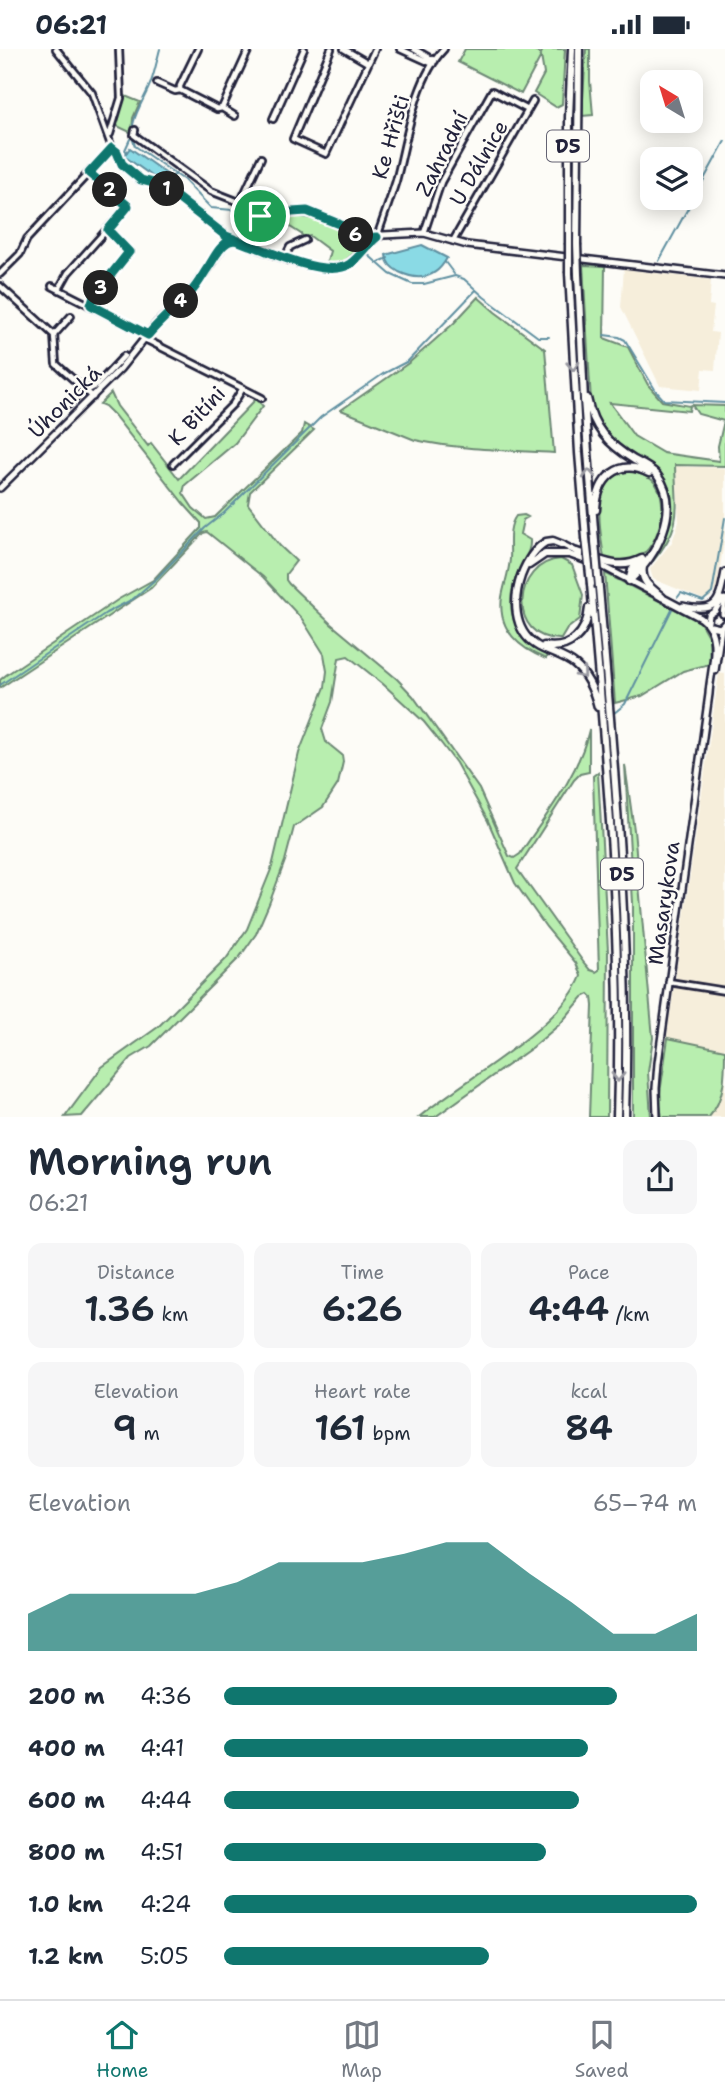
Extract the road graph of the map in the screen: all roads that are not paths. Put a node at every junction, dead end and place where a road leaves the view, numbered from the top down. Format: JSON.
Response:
{"nodes":[{"id":1,"x":56,"y":49,"type":"edge"},
{"id":2,"x":119,"y":49,"type":"edge"},
{"id":3,"x":198,"y":49,"type":"edge"},
{"id":4,"x":249,"y":49,"type":"edge"},
{"id":5,"x":304,"y":49,"type":"edge"},
{"id":6,"x":331,"y":49,"type":"edge"},
{"id":7,"x":344,"y":49,"type":"edge"},
{"id":8,"x":375,"y":49,"type":"edge"},
{"id":9,"x":400,"y":49,"type":"edge"},
{"id":10,"x":414,"y":49,"type":"edge"},
{"id":11,"x":444,"y":49,"type":"edge"},
{"id":12,"x":572,"y":49,"type":"edge"},
{"id":13,"x":579,"y":49,"type":"edge"},
{"id":14,"x":434,"y":62,"type":"junction"},
{"id":15,"x":368,"y":63,"type":"junction"},
{"id":16,"x":78,"y":66,"type":"dead end"},
{"id":17,"x":73,"y":70,"type":"junction"},
{"id":18,"x":157,"y":83,"type":"dead end"},
{"id":19,"x":178,"y":91,"type":"junction"},
{"id":20,"x":533,"y":101,"type":"dead end"},
{"id":21,"x":222,"y":108,"type":"junction"},
{"id":22,"x":528,"y":110,"type":"junction"},
{"id":23,"x":235,"y":116,"type":"dead end"},
{"id":24,"x":273,"y":119,"type":"dead end"},
{"id":25,"x":135,"y":130,"type":"dead end"},
{"id":26,"x":109,"y":135,"type":"junction"},
{"id":27,"x":112,"y":148,"type":"junction"},
{"id":28,"x":261,"y":158,"type":"dead end"},
{"id":29,"x":89,"y":173,"type":"junction"},
{"id":30,"x":240,"y":203,"type":"junction"},
{"id":31,"x":261,"y":213,"type":"junction"},
{"id":32,"x":108,"y":230,"type":"junction"},
{"id":33,"x":424,"y":233,"type":"junction"},
{"id":34,"x":377,"y":237,"type":"junction"},
{"id":35,"x":233,"y":240,"type":"junction"},
{"id":36,"x":305,"y":240,"type":"dead end"},
{"id":37,"x":453,"y":241,"type":"junction"},
{"id":38,"x":573,"y":244,"type":"junction"},
{"id":39,"x":249,"y":245,"type":"junction"},
{"id":40,"x":285,"y":257,"type":"junction"},
{"id":41,"x":0,"y":274,"type":"edge"},
{"id":42,"x":725,"y":276,"type":"edge"},
{"id":43,"x":0,"y":286,"type":"edge"},
{"id":44,"x":52,"y":286,"type":"dead end"},
{"id":45,"x":59,"y":289,"type":"junction"},
{"id":46,"x":91,"y":305,"type":"junction"},
{"id":47,"x":71,"y":316,"type":"dead end"},
{"id":48,"x":54,"y":335,"type":"junction"},
{"id":49,"x":146,"y":337,"type":"junction"},
{"id":50,"x":124,"y":356,"type":"dead end"},
{"id":51,"x":582,"y":375,"type":"junction"},
{"id":52,"x":243,"y":388,"type":"junction"},
{"id":53,"x":85,"y":390,"type":"junction"},
{"id":54,"x":93,"y":397,"type":"junction"},
{"id":55,"x":262,"y":398,"type":"dead end"},
{"id":56,"x":68,"y":405,"type":"dead end"},
{"id":57,"x":173,"y":464,"type":"dead end"},
{"id":58,"x":661,"y":483,"type":"junction"},
{"id":59,"x":0,"y":488,"type":"edge"},
{"id":60,"x":595,"y":542,"type":"junction"},
{"id":61,"x":563,"y":545,"type":"joint"},
{"id":62,"x":577,"y":552,"type":"junction"},
{"id":63,"x":568,"y":554,"type":"joint"},
{"id":64,"x":643,"y":562,"type":"junction"},
{"id":65,"x":599,"y":566,"type":"junction"},
{"id":66,"x":725,"y":572,"type":"edge"},
{"id":67,"x":629,"y":581,"type":"junction"},
{"id":68,"x":519,"y":582,"type":"junction"},
{"id":69,"x":591,"y":585,"type":"junction"},
{"id":70,"x":725,"y":586,"type":"edge"},
{"id":71,"x":662,"y":597,"type":"junction"},
{"id":72,"x":725,"y":599,"type":"edge"},
{"id":73,"x":677,"y":604,"type":"junction"},
{"id":74,"x":689,"y":607,"type":"junction"},
{"id":75,"x":713,"y":613,"type":"junction"},
{"id":76,"x":724,"y":616,"type":"edge"},
{"id":77,"x":709,"y":625,"type":"junction"},
{"id":78,"x":723,"y":628,"type":"edge"},
{"id":79,"x":527,"y":636,"type":"junction"},
{"id":80,"x":709,"y":694,"type":"junction"},
{"id":81,"x":604,"y":737,"type":"junction"},
{"id":82,"x":669,"y":982,"type":"junction"},
{"id":83,"x":725,"y":991,"type":"edge"},
{"id":84,"x":617,"y":1117,"type":"edge"},
{"id":85,"x":625,"y":1117,"type":"edge"},
{"id":86,"x":657,"y":1117,"type":"edge"}],
"edges":[{"from":1,"to":17,"type":"street"},
{"from":2,"to":26,"type":"street"},
{"from":3,"to":19,"type":"street"},
{"from":4,"to":21,"type":"street"},
{"from":5,"to":24,"type":"street"},
{"from":6,"to":15,"type":"street"},
{"from":7,"to":15,"type":"street"},
{"from":8,"to":15,"type":"street"},
{"from":9,"to":14,"type":"street"},
{"from":10,"to":14,"type":"street"},
{"from":11,"to":14,"type":"street","name":"Ke Hřišti"},
{"from":12,"to":38,"type":"highway","number":"D5"},
{"from":13,"to":38,"type":"highway","number":"D5"},
{"from":14,"to":34,"type":"street","name":"Ke Hřišti"},
{"from":16,"to":17,"type":"street"},
{"from":17,"to":26,"type":"street"},
{"from":18,"to":19,"type":"street"},
{"from":19,"to":21,"type":"street"},
{"from":20,"to":22,"type":"street","name":"U Dálnice"},
{"from":21,"to":23,"type":"street"},
{"from":22,"to":33,"type":"street","name":"Zahradní"},
{"from":22,"to":37,"type":"street","name":"U Dálnice"},
{"from":25,"to":30,"type":"street"},
{"from":26,"to":27,"type":"street"},
{"from":27,"to":29,"type":"street"},
{"from":27,"to":35,"type":"street"},
{"from":28,"to":30,"type":"street"},
{"from":29,"to":32,"type":"street"},
{"from":29,"to":41,"type":"street"},
{"from":30,"to":31,"type":"street"},
{"from":31,"to":34,"type":"street"},
{"from":31,"to":39,"type":"street"},
{"from":32,"to":45,"type":"street"},
{"from":32,"to":46,"type":"street"},
{"from":33,"to":34,"type":"main road"},
{"from":33,"to":37,"type":"main road"},
{"from":34,"to":40,"type":"main road"},
{"from":35,"to":39,"type":"main road"},
{"from":35,"to":49,"type":"main road","name":"Úhonická"},
{"from":36,"to":40,"type":"street"},
{"from":37,"to":42,"type":"main road"},
{"from":38,"to":51,"type":"highway","number":"D5","bridge":true},
{"from":38,"to":69,"type":"highway","number":"D5","one_way":true,"bridge":true},
{"from":39,"to":40,"type":"main road"},
{"from":43,"to":48,"type":"street"},
{"from":44,"to":45,"type":"street"},
{"from":45,"to":46,"type":"street"},
{"from":46,"to":49,"type":"street"},
{"from":47,"to":48,"type":"street"},
{"from":48,"to":53,"type":"street"},
{"from":49,"to":52,"type":"street"},
{"from":49,"to":54,"type":"main road","name":"Úhonická"},
{"from":50,"to":53,"type":"street"},
{"from":51,"to":58,"type":"highway"},
{"from":60,"to":51,"type":"highway","number":"D5","one_way":true},
{"from":52,"to":55,"type":"street"},
{"from":52,"to":57,"type":"street","name":"K Bitíni"},
{"from":53,"to":54,"type":"street"},
{"from":53,"to":56,"type":"street"},
{"from":54,"to":59,"type":"main road","name":"Úhonická"},
{"from":58,"to":60,"type":"highway"},
{"from":58,"to":64,"type":"highway"},
{"from":60,"to":85,"type":"highway","number":"D5","bridge":true},
{"from":61,"to":62,"type":"main road"},
{"from":61,"to":68,"type":"highway"},
{"from":62,"to":64,"type":"highway"},
{"from":62,"to":65,"type":"main road"},
{"from":63,"to":65,"type":"main road"},
{"from":63,"to":68,"type":"highway"},
{"from":64,"to":67,"type":"highway"},
{"from":64,"to":71,"type":"highway"},
{"from":65,"to":67,"type":"main road"},
{"from":66,"to":74,"type":"main road"},
{"from":67,"to":71,"type":"main road"},
{"from":68,"to":79,"type":"highway"},
{"from":69,"to":79,"type":"highway"},
{"from":69,"to":81,"type":"highway","number":"D5"},
{"from":70,"to":75,"type":"main road"},
{"from":71,"to":73,"type":"main road"},
{"from":72,"to":76,"type":"main road"},
{"from":73,"to":74,"type":"main road"},
{"from":73,"to":77,"type":"main road"},
{"from":74,"to":75,"type":"main road"},
{"from":75,"to":76,"type":"main road"},
{"from":75,"to":77,"type":"main road","name":"Masarykova"},
{"from":77,"to":78,"type":"main road"},
{"from":77,"to":80,"type":"main road","name":"Masarykova"},
{"from":78,"to":80,"type":"main road","name":"Masarykova"},
{"from":79,"to":81,"type":"highway","one_way":true},
{"from":80,"to":82,"type":"main road","name":"Masarykova"},
{"from":81,"to":84,"type":"highway","number":"D5","one_way":true},
{"from":82,"to":83,"type":"street"},
{"from":82,"to":86,"type":"main road","name":"Masarykova"}]}
